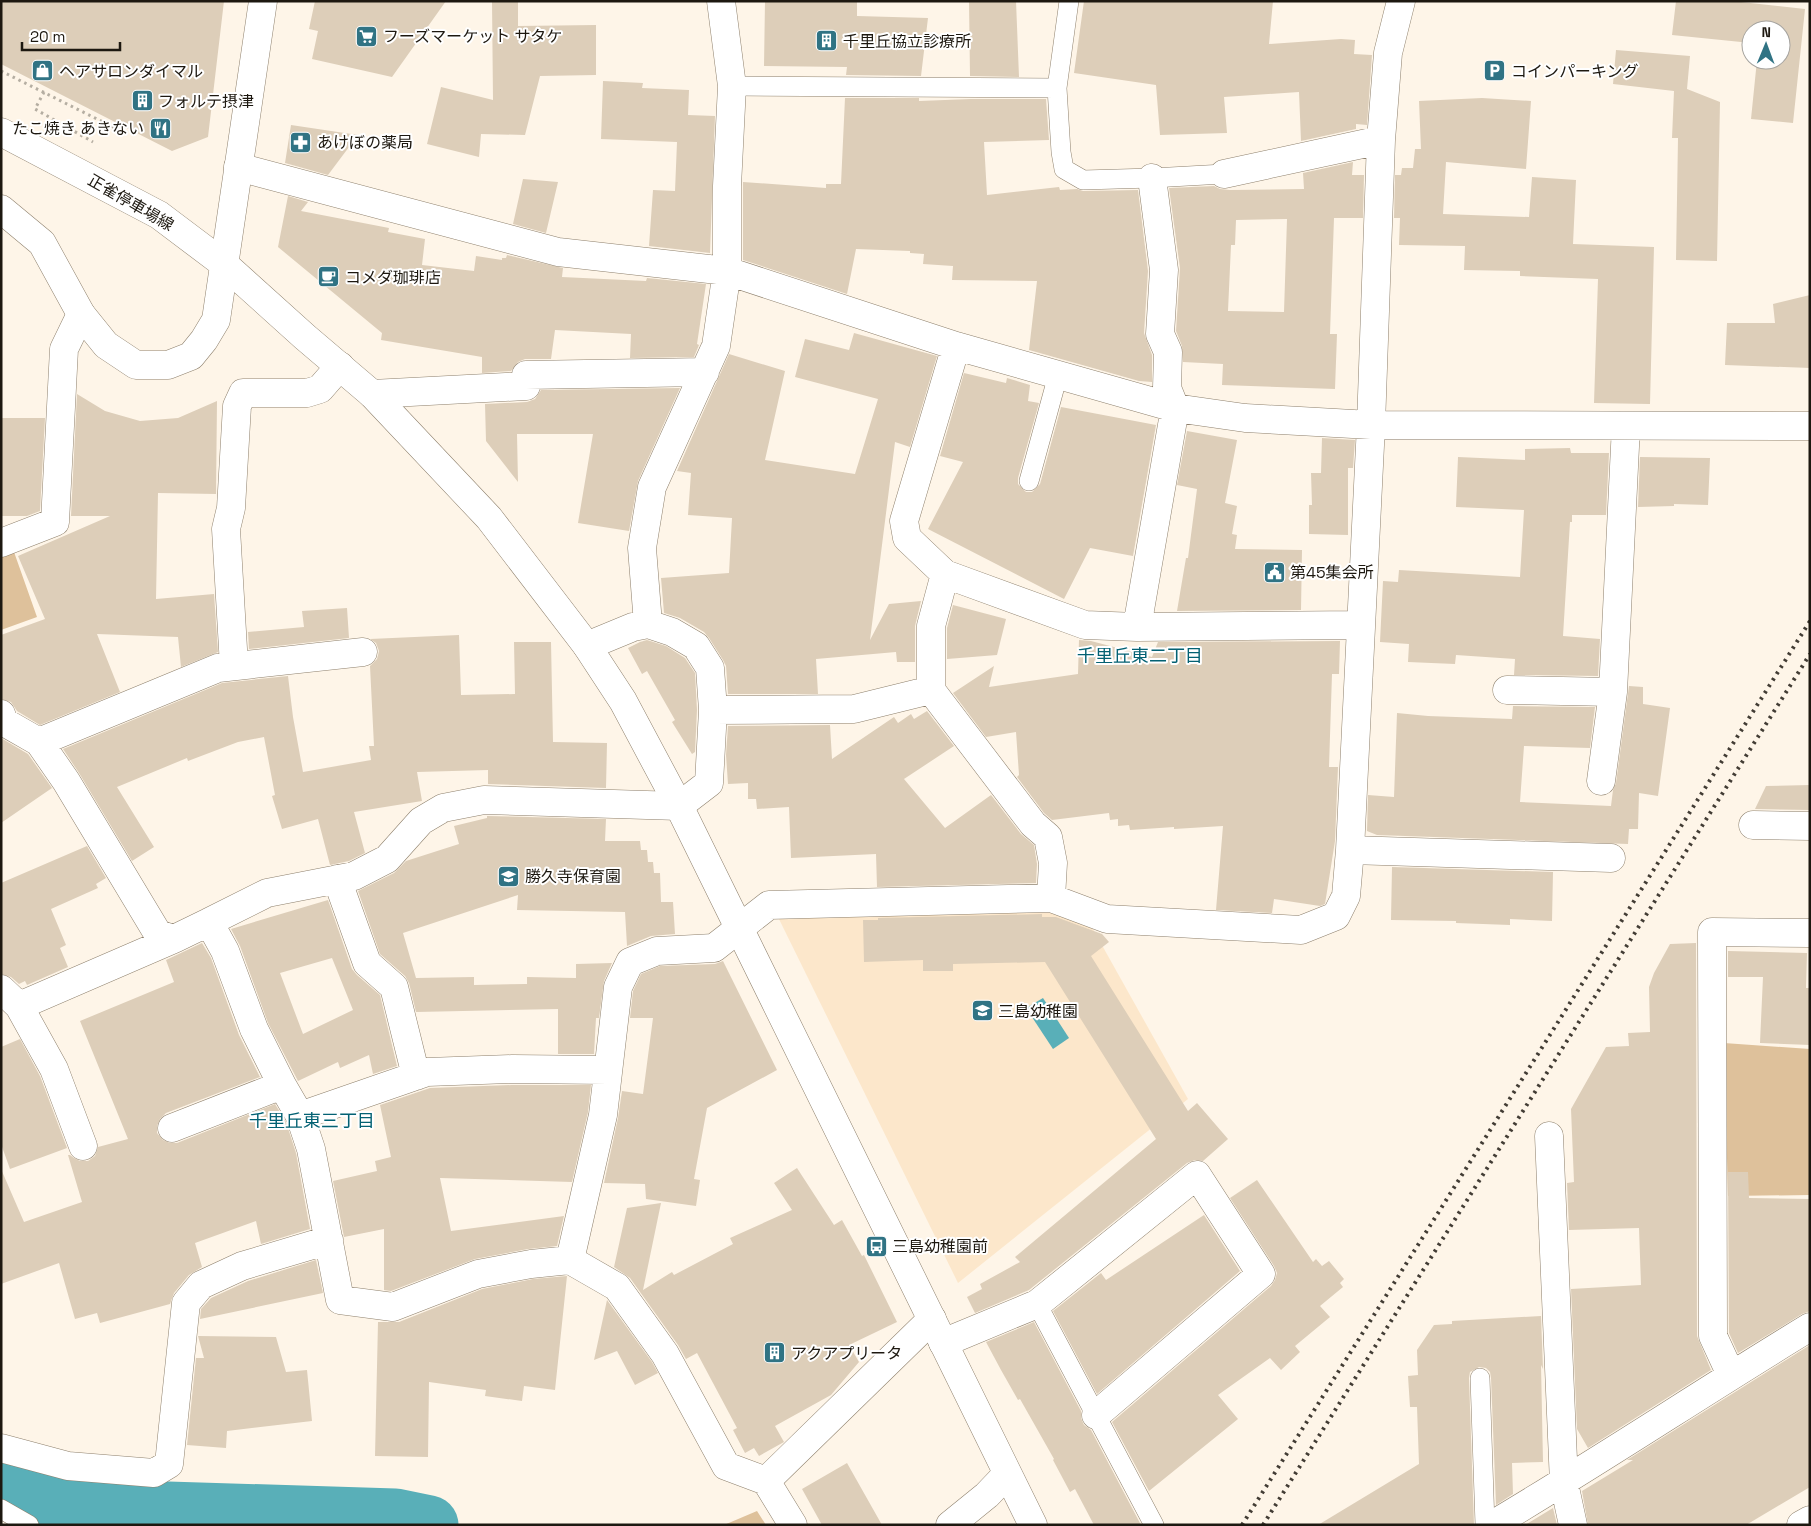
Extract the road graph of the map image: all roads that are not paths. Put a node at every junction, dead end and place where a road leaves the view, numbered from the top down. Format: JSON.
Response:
{"nodes":[{"id":1,"x":263,"y":1,"type":"edge"},
{"id":2,"x":721,"y":1,"type":"edge"},
{"id":3,"x":1069,"y":1,"type":"edge"},
{"id":4,"x":1401,"y":1,"type":"edge"},
{"id":5,"x":732,"y":86,"type":"junction"},
{"id":6,"x":1057,"y":88,"type":"junction"},
{"id":7,"x":1,"y":132,"type":"edge"},
{"id":8,"x":1381,"y":140,"type":"junction"},
{"id":9,"x":238,"y":167,"type":"junction"},
{"id":10,"x":1224,"y":174,"type":"joint"},
{"id":11,"x":1152,"y":178,"type":"junction"},
{"id":12,"x":1,"y":209,"type":"edge"},
{"id":13,"x":224,"y":264,"type":"junction"},
{"id":14,"x":727,"y":271,"type":"junction"},
{"id":15,"x":81,"y":314,"type":"junction"},
{"id":16,"x":956,"y":346,"type":"junction"},
{"id":17,"x":340,"y":366,"type":"junction"},
{"id":18,"x":705,"y":372,"type":"junction"},
{"id":19,"x":1058,"y":375,"type":"junction"},
{"id":20,"x":372,"y":394,"type":"junction"},
{"id":21,"x":1175,"y":408,"type":"junction"},
{"id":22,"x":1371,"y":425,"type":"junction"},
{"id":23,"x":1626,"y":426,"type":"junction"},
{"id":24,"x":1810,"y":426,"type":"edge"},
{"id":25,"x":1029,"y":481,"type":"dead end"},
{"id":26,"x":1,"y":543,"type":"edge"},
{"id":27,"x":945,"y":574,"type":"junction"},
{"id":28,"x":648,"y":624,"type":"junction"},
{"id":29,"x":1360,"y":625,"type":"junction"},
{"id":30,"x":1137,"y":627,"type":"junction"},
{"id":31,"x":587,"y":646,"type":"junction"},
{"id":32,"x":363,"y":652,"type":"dead end"},
{"id":33,"x":234,"y":666,"type":"junction"},
{"id":34,"x":931,"y":690,"type":"junction"},
{"id":35,"x":1507,"y":690,"type":"dead end"},
{"id":36,"x":1613,"y":692,"type":"junction"},
{"id":37,"x":713,"y":710,"type":"junction"},
{"id":38,"x":2,"y":720,"type":"edge"},
{"id":39,"x":39,"y":742,"type":"junction"},
{"id":40,"x":1601,"y":781,"type":"dead end"},
{"id":41,"x":679,"y":806,"type":"junction"},
{"id":42,"x":1753,"y":824,"type":"dead end"},
{"id":43,"x":1810,"y":826,"type":"edge"},
{"id":44,"x":1350,"y":850,"type":"junction"},
{"id":45,"x":1611,"y":858,"type":"dead end"},
{"id":46,"x":337,"y":879,"type":"junction"},
{"id":47,"x":1051,"y":898,"type":"junction"},
{"id":48,"x":209,"y":922,"type":"junction"},
{"id":49,"x":739,"y":928,"type":"junction"},
{"id":50,"x":1810,"y":933,"type":"edge"},
{"id":51,"x":174,"y":939,"type":"junction"},
{"id":52,"x":10,"y":997,"type":"edge"},
{"id":53,"x":608,"y":1070,"type":"junction"},
{"id":54,"x":416,"y":1076,"type":"junction"},
{"id":55,"x":282,"y":1085,"type":"junction"},
{"id":56,"x":300,"y":1116,"type":"junction"},
{"id":57,"x":172,"y":1128,"type":"dead end"},
{"id":58,"x":1549,"y":1136,"type":"dead end"},
{"id":59,"x":83,"y":1146,"type":"dead end"},
{"id":60,"x":329,"y":1240,"type":"junction"},
{"id":61,"x":570,"y":1260,"type":"junction"},
{"id":62,"x":1038,"y":1304,"type":"junction"},
{"id":63,"x":1810,"y":1327,"type":"edge"},
{"id":64,"x":938,"y":1331,"type":"junction"},
{"id":65,"x":1731,"y":1375,"type":"junction"},
{"id":66,"x":1480,"y":1378,"type":"dead end"},
{"id":67,"x":1096,"y":1415,"type":"junction"},
{"id":68,"x":2,"y":1451,"type":"edge"},
{"id":69,"x":1007,"y":1474,"type":"junction"},
{"id":70,"x":766,"y":1480,"type":"junction"},
{"id":71,"x":1564,"y":1483,"type":"junction"},
{"id":72,"x":1,"y":1509,"type":"edge"},
{"id":73,"x":1810,"y":1520,"type":"edge"},
{"id":74,"x":29,"y":1525,"type":"edge"},
{"id":75,"x":792,"y":1525,"type":"edge"},
{"id":76,"x":950,"y":1525,"type":"edge"},
{"id":77,"x":1033,"y":1525,"type":"edge"},
{"id":78,"x":1154,"y":1525,"type":"edge"},
{"id":79,"x":1485,"y":1525,"type":"edge"},
{"id":80,"x":1492,"y":1525,"type":"edge"},
{"id":81,"x":1572,"y":1525,"type":"edge"},
{"id":82,"x":1801,"y":1525,"type":"edge"}],
"edges":[{"from":1,"to":9,"type":"street"},
{"from":2,"to":5,"type":"street"},
{"from":3,"to":6,"type":"lane"},
{"from":4,"to":8,"type":"street"},
{"from":5,"to":6,"type":"lane"},
{"from":5,"to":14,"type":"street"},
{"from":6,"to":11,"type":"lane"},
{"from":7,"to":13,"type":"street","name":"正雀停車場線"},
{"from":8,"to":10,"type":"street"},
{"from":8,"to":22,"type":"street"},
{"from":9,"to":13,"type":"street"},
{"from":9,"to":14,"type":"street"},
{"from":10,"to":11,"type":"lane"},
{"from":11,"to":21,"type":"street"},
{"from":12,"to":15,"type":"street"},
{"from":13,"to":15,"type":"street"},
{"from":13,"to":17,"type":"street","name":"正雀停車場線"},
{"from":14,"to":16,"type":"street"},
{"from":14,"to":18,"type":"street"},
{"from":15,"to":26,"type":"street"},
{"from":16,"to":19,"type":"street"},
{"from":16,"to":27,"type":"street"},
{"from":17,"to":20,"type":"street","name":"正雀停車場線"},
{"from":17,"to":33,"type":"street"},
{"from":18,"to":20,"type":"street"},
{"from":18,"to":28,"type":"street"},
{"from":19,"to":21,"type":"street"},
{"from":19,"to":25,"type":"lane"},
{"from":20,"to":31,"type":"street","name":"正雀停車場線"},
{"from":21,"to":22,"type":"street"},
{"from":21,"to":30,"type":"street"},
{"from":22,"to":23,"type":"street"},
{"from":22,"to":29,"type":"street"},
{"from":23,"to":24,"type":"street"},
{"from":23,"to":36,"type":"street"},
{"from":27,"to":30,"type":"street"},
{"from":27,"to":34,"type":"street"},
{"from":28,"to":31,"type":"street"},
{"from":28,"to":37,"type":"street"},
{"from":29,"to":30,"type":"street"},
{"from":29,"to":44,"type":"street"},
{"from":31,"to":41,"type":"street","name":"正雀停車場線"},
{"from":32,"to":33,"type":"street"},
{"from":33,"to":39,"type":"street"},
{"from":34,"to":37,"type":"street"},
{"from":34,"to":47,"type":"street"},
{"from":35,"to":36,"type":"street"},
{"from":36,"to":40,"type":"street"},
{"from":37,"to":41,"type":"street"},
{"from":38,"to":39,"type":"street"},
{"from":39,"to":51,"type":"street"},
{"from":41,"to":46,"type":"street"},
{"from":41,"to":49,"type":"street","name":"正雀停車場線"},
{"from":42,"to":43,"type":"street"},
{"from":44,"to":45,"type":"street"},
{"from":44,"to":47,"type":"street"},
{"from":46,"to":48,"type":"street"},
{"from":46,"to":54,"type":"street"},
{"from":47,"to":49,"type":"street"},
{"from":48,"to":51,"type":"street"},
{"from":48,"to":55,"type":"street"},
{"from":49,"to":53,"type":"street"},
{"from":49,"to":64,"type":"street","name":"正雀停車場線"},
{"from":50,"to":65,"type":"street"},
{"from":51,"to":52,"type":"street"},
{"from":52,"to":59,"type":"street"},
{"from":53,"to":54,"type":"street"},
{"from":53,"to":61,"type":"street"},
{"from":54,"to":56,"type":"street"},
{"from":55,"to":56,"type":"street"},
{"from":55,"to":57,"type":"street"},
{"from":56,"to":60,"type":"street"},
{"from":58,"to":71,"type":"street"},
{"from":60,"to":61,"type":"street"},
{"from":60,"to":68,"type":"street"},
{"from":61,"to":70,"type":"street"},
{"from":62,"to":64,"type":"street"},
{"from":62,"to":67,"type":"lane"},
{"from":62,"to":67,"type":"street"},
{"from":63,"to":65,"type":"street"},
{"from":64,"to":69,"type":"street","name":"正雀停車場線"},
{"from":64,"to":70,"type":"street"},
{"from":65,"to":71,"type":"street"},
{"from":66,"to":79,"type":"lane"},
{"from":67,"to":78,"type":"lane"},
{"from":69,"to":76,"type":"street"},
{"from":69,"to":77,"type":"street","name":"正雀停車場線"},
{"from":70,"to":75,"type":"street"},
{"from":71,"to":80,"type":"street"},
{"from":71,"to":81,"type":"street"},
{"from":72,"to":74,"type":"lane"},
{"from":73,"to":82,"type":"street"}]}
